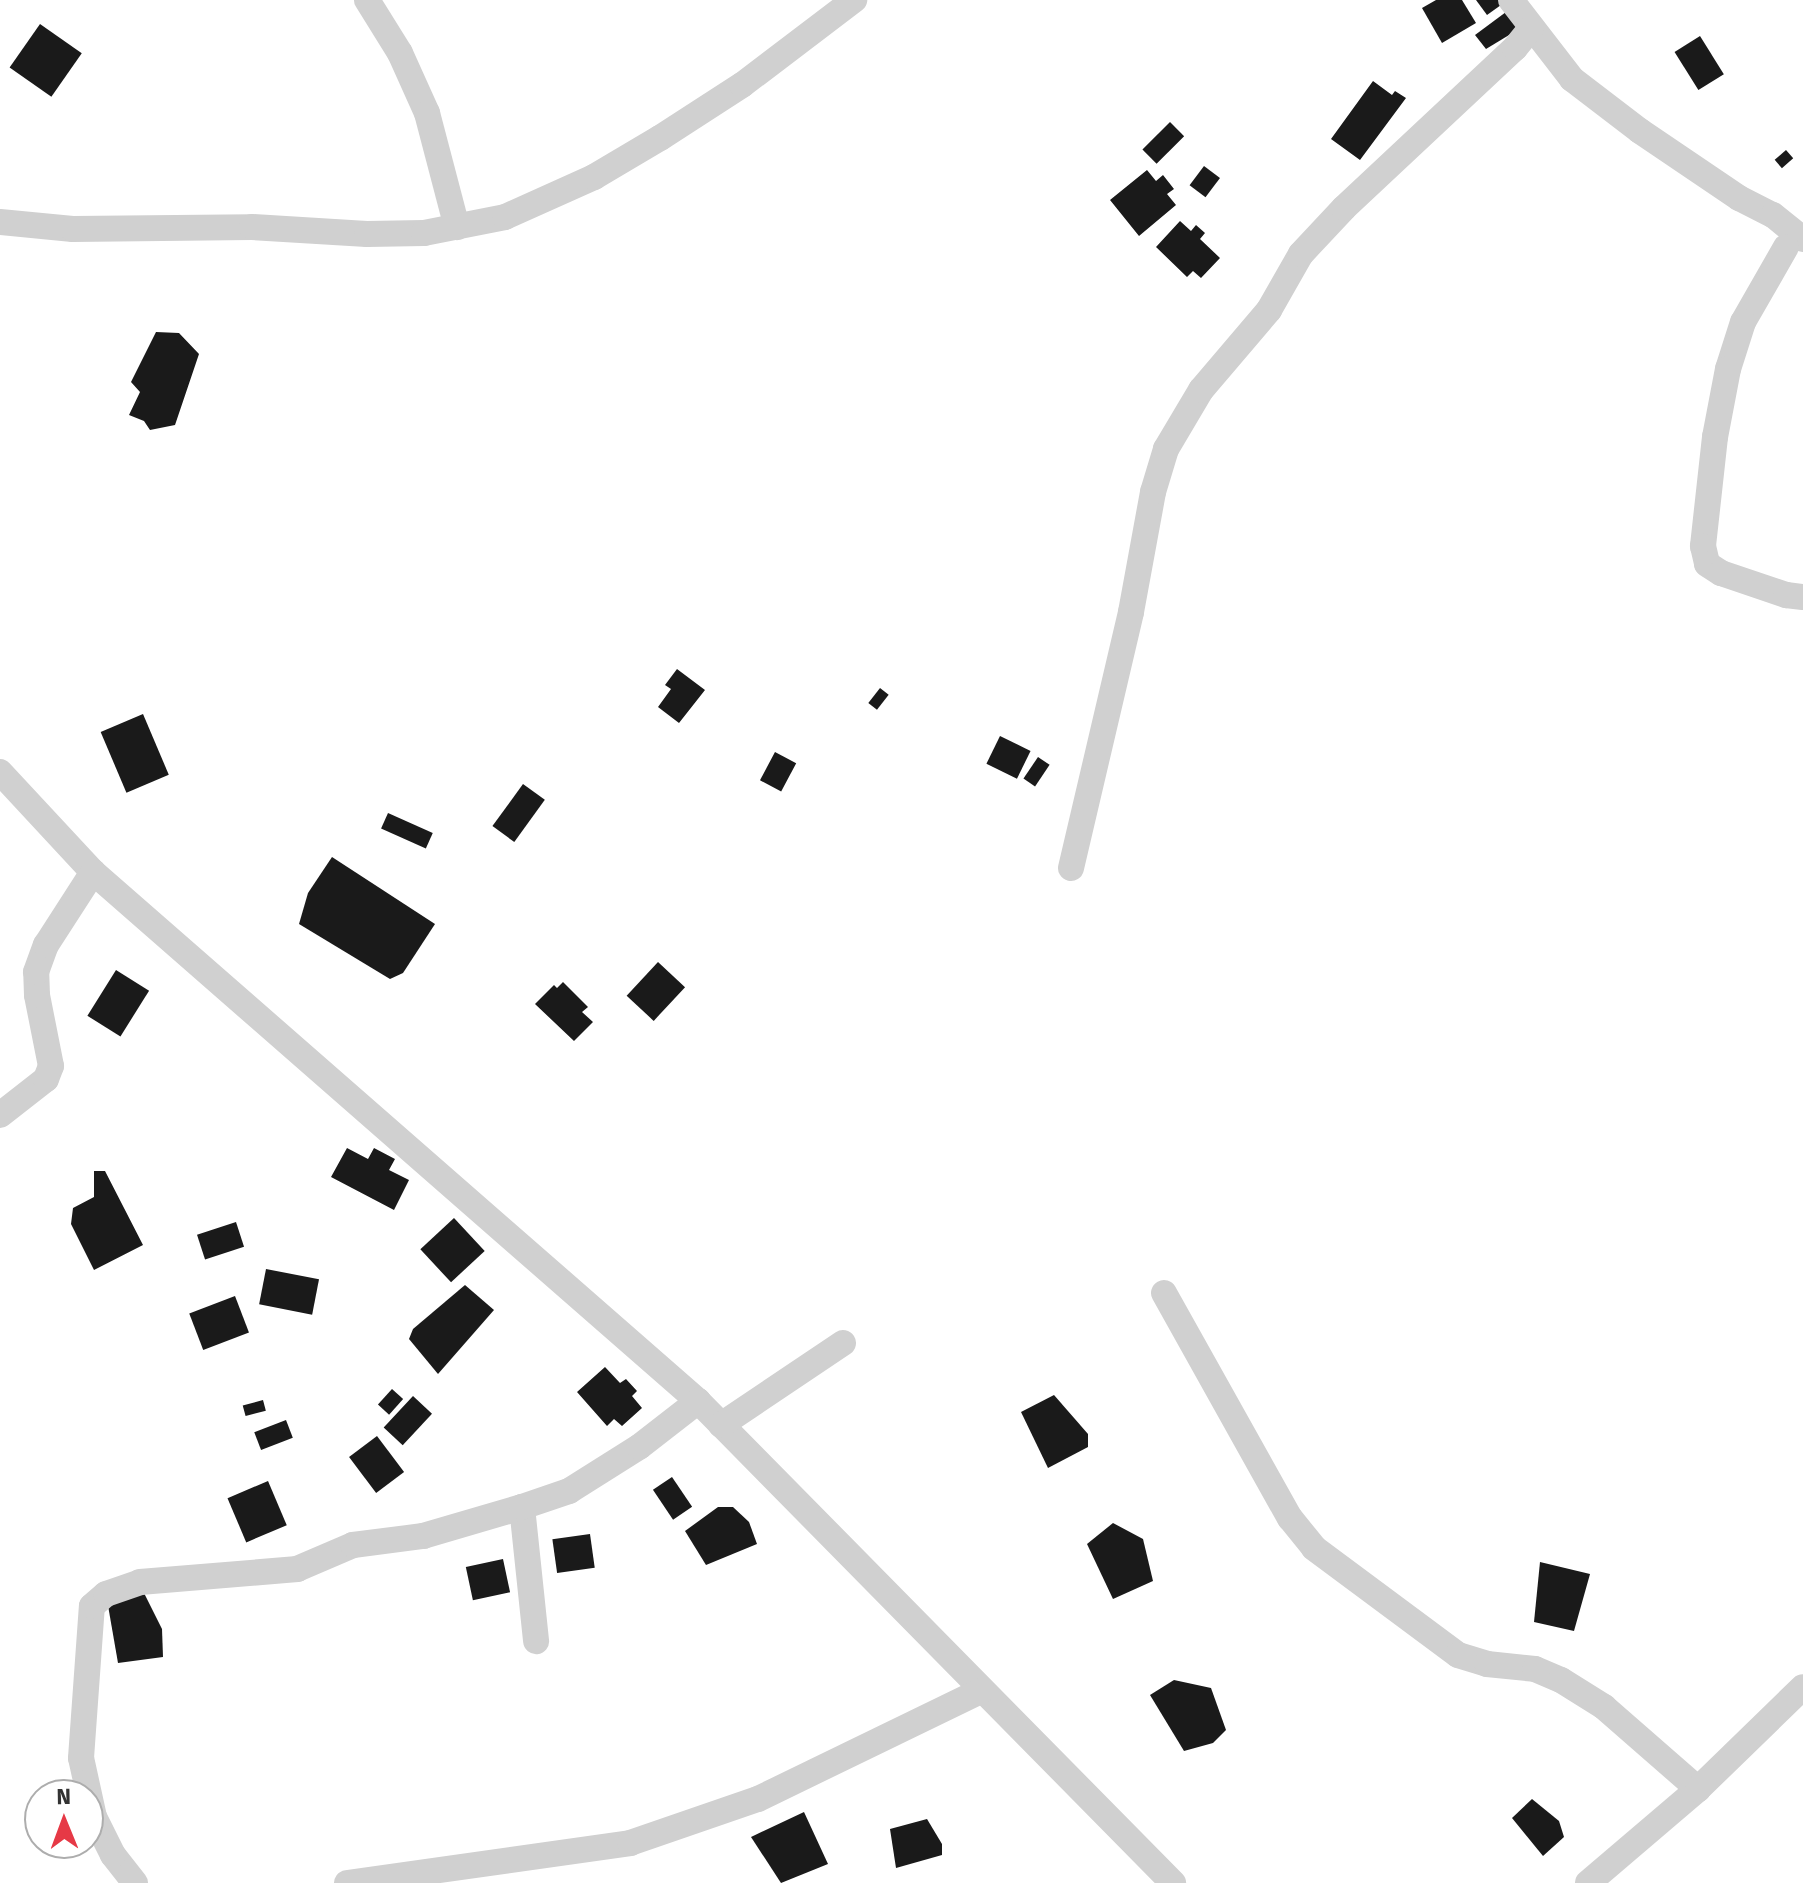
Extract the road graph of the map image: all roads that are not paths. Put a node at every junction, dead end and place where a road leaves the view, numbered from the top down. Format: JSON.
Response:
{"nodes":[{"id":1,"x":367,"y":0,"type":"edge"},
{"id":2,"x":854,"y":0,"type":"edge"},
{"id":3,"x":1511,"y":0,"type":"edge"},
{"id":4,"x":1531,"y":28,"type":"junction"},
{"id":5,"x":0,"y":222,"type":"edge"},
{"id":6,"x":457,"y":227,"type":"junction"},
{"id":7,"x":1795,"y":243,"type":"edge"},
{"id":8,"x":1803,"y":597,"type":"edge"},
{"id":9,"x":0,"y":772,"type":"edge"},
{"id":10,"x":1071,"y":868,"type":"dead end"},
{"id":11,"x":93,"y":872,"type":"junction"},
{"id":12,"x":0,"y":1115,"type":"edge"},
{"id":13,"x":1164,"y":1293,"type":"dead end"},
{"id":14,"x":843,"y":1343,"type":"dead end"},
{"id":15,"x":698,"y":1401,"type":"junction"},
{"id":16,"x":721,"y":1425,"type":"junction"},
{"id":17,"x":522,"y":1507,"type":"junction"},
{"id":18,"x":536,"y":1641,"type":"dead end"},
{"id":19,"x":1803,"y":1687,"type":"edge"},
{"id":20,"x":982,"y":1690,"type":"junction"},
{"id":21,"x":1698,"y":1789,"type":"junction"},
{"id":22,"x":135,"y":1883,"type":"edge"},
{"id":23,"x":347,"y":1883,"type":"edge"},
{"id":24,"x":1173,"y":1883,"type":"edge"},
{"id":25,"x":1588,"y":1883,"type":"edge"}],
"edges":[{"from":1,"to":6,"type":"street"},
{"from":2,"to":6,"type":"street"},
{"from":3,"to":4,"type":"street"},
{"from":4,"to":7,"type":"street"},
{"from":4,"to":10,"type":"street"},
{"from":5,"to":6,"type":"street"},
{"from":7,"to":8,"type":"street"},
{"from":9,"to":11,"type":"street"},
{"from":11,"to":12,"type":"street"},
{"from":11,"to":15,"type":"street"},
{"from":13,"to":21,"type":"street"},
{"from":14,"to":16,"type":"street"},
{"from":15,"to":16,"type":"street"},
{"from":15,"to":17,"type":"street"},
{"from":16,"to":20,"type":"street"},
{"from":17,"to":18,"type":"street"},
{"from":17,"to":22,"type":"street"},
{"from":19,"to":21,"type":"street"},
{"from":20,"to":23,"type":"street"},
{"from":20,"to":24,"type":"street"},
{"from":21,"to":25,"type":"street"}]}
